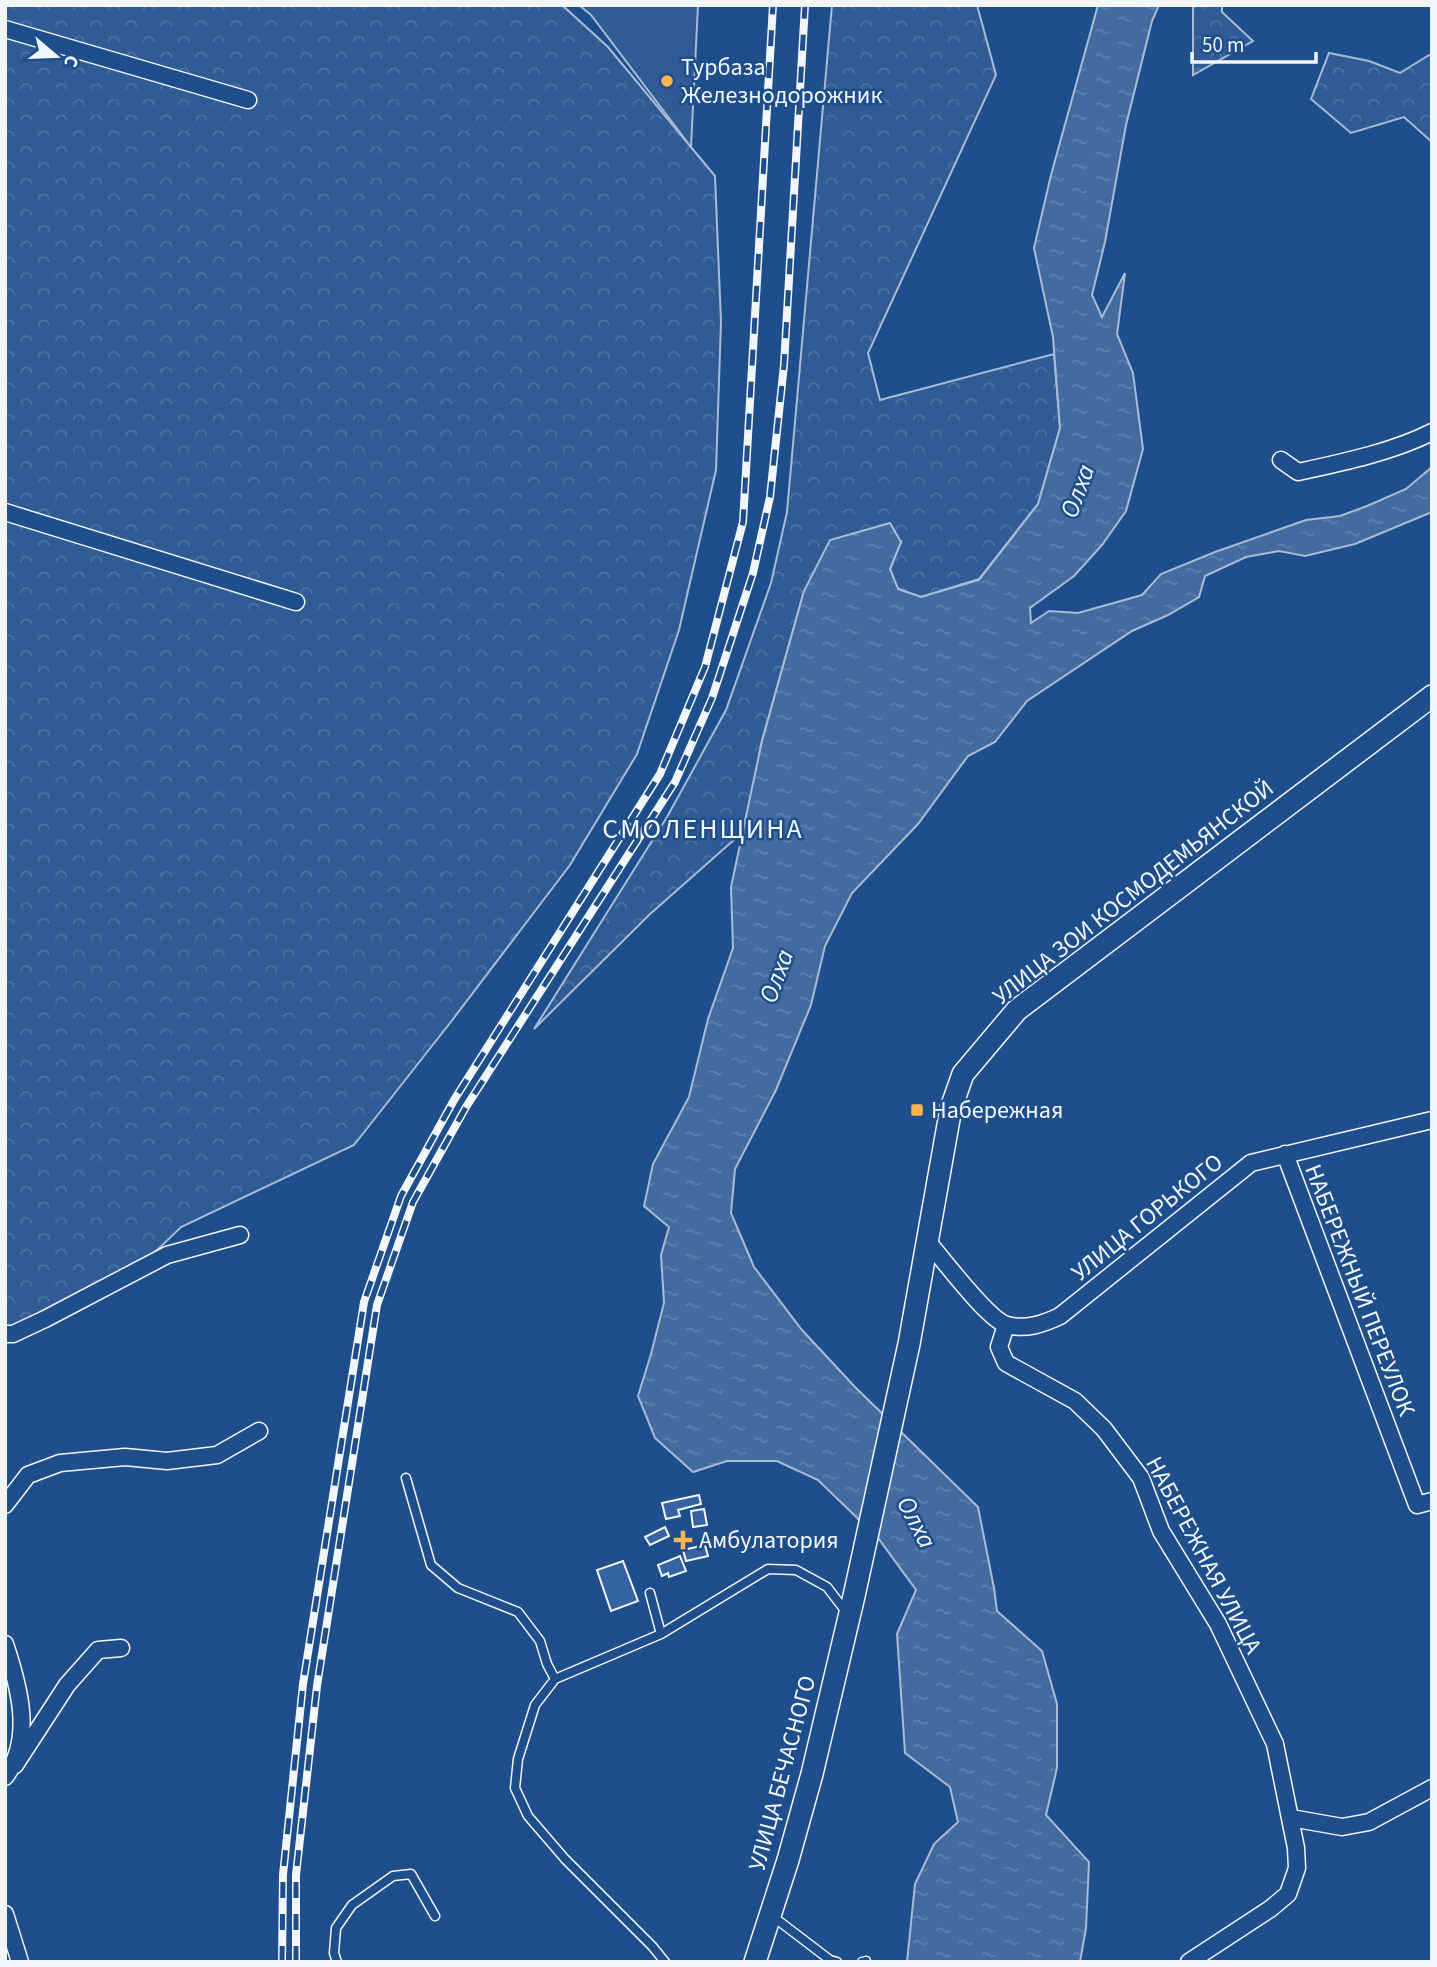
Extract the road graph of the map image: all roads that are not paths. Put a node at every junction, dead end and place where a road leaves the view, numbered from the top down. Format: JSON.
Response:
{"nodes":[{"id":1,"x":5,"y":29,"type":"edge"},
{"id":2,"x":248,"y":100,"type":"dead end"},
{"id":3,"x":1432,"y":432,"type":"edge"},
{"id":4,"x":1281,"y":460,"type":"dead end"},
{"id":5,"x":5,"y":512,"type":"edge"},
{"id":6,"x":296,"y":602,"type":"dead end"},
{"id":7,"x":1432,"y":696,"type":"edge"},
{"id":8,"x":1432,"y":1119,"type":"edge"},
{"id":9,"x":1285,"y":1154,"type":"junction"},
{"id":10,"x":240,"y":1234,"type":"dead end"},
{"id":11,"x":928,"y":1242,"type":"junction"},
{"id":12,"x":1006,"y":1325,"type":"junction"},
{"id":13,"x":5,"y":1334,"type":"edge"},
{"id":14,"x":909,"y":1344,"type":"joint"},
{"id":15,"x":259,"y":1431,"type":"dead end"},
{"id":16,"x":406,"y":1478,"type":"dead end"},
{"id":17,"x":1432,"y":1501,"type":"edge"},
{"id":18,"x":5,"y":1505,"type":"edge"},
{"id":19,"x":650,"y":1593,"type":"dead end"},
{"id":20,"x":852,"y":1606,"type":"junction"},
{"id":21,"x":661,"y":1634,"type":"junction"},
{"id":22,"x":5,"y":1644,"type":"edge"},
{"id":23,"x":121,"y":1648,"type":"dead end"},
{"id":24,"x":555,"y":1679,"type":"junction"},
{"id":25,"x":10,"y":1771,"type":"edge"},
{"id":26,"x":1432,"y":1788,"type":"edge"},
{"id":27,"x":1292,"y":1818,"type":"junction"},
{"id":28,"x":5,"y":1914,"type":"edge"},
{"id":29,"x":771,"y":1915,"type":"junction"},
{"id":30,"x":435,"y":1916,"type":"dead end"},
{"id":31,"x":20,"y":1962,"type":"edge"},
{"id":32,"x":337,"y":1962,"type":"edge"},
{"id":33,"x":665,"y":1962,"type":"edge"},
{"id":34,"x":755,"y":1962,"type":"edge"},
{"id":35,"x":837,"y":1962,"type":"edge"},
{"id":36,"x":1189,"y":1962,"type":"edge"}],
"edges":[{"from":1,"to":2,"type":"street"},
{"from":3,"to":4,"type":"street"},
{"from":5,"to":6,"type":"street"},
{"from":7,"to":11,"type":"main road","name":"УЛИЦА ЗОИ КОСМОДЕМЬЯНСКОЙ"},
{"from":8,"to":9,"type":"street","name":"УЛИЦА ГОРЬКОГО"},
{"from":9,"to":12,"type":"street","name":"УЛИЦА ГОРЬКОГО"},
{"from":9,"to":17,"type":"street","name":"НАБЕРЕЖНЫЙ ПЕРЕУЛОК"},
{"from":10,"to":13,"type":"street"},
{"from":11,"to":12,"type":"street"},
{"from":11,"to":14,"type":"main road","name":"УЛИЦА ЗОИ КОСМОДЕМЬЯНСКОЙ"},
{"from":12,"to":27,"type":"street","name":"НАБЕРЕЖНАЯ УЛИЦА"},
{"from":14,"to":20,"type":"main road","name":"УЛИЦА БЕЧАСНОГО"},
{"from":15,"to":18,"type":"street"},
{"from":16,"to":24,"type":"lane"},
{"from":19,"to":21,"type":"lane"},
{"from":20,"to":21,"type":"lane"},
{"from":20,"to":29,"type":"main road","name":"УЛИЦА БЕЧАСНОГО"},
{"from":21,"to":24,"type":"lane"},
{"from":22,"to":25,"type":"street"},
{"from":23,"to":25,"type":"street"},
{"from":24,"to":33,"type":"lane"},
{"from":26,"to":27,"type":"street"},
{"from":27,"to":36,"type":"street","name":"НАБЕРЕЖНАЯ УЛИЦА"},
{"from":28,"to":31,"type":"street"},
{"from":29,"to":34,"type":"main road","name":"УЛИЦА БЕЧАСНОГО"},
{"from":29,"to":35,"type":"lane"},
{"from":30,"to":32,"type":"lane"}]}
